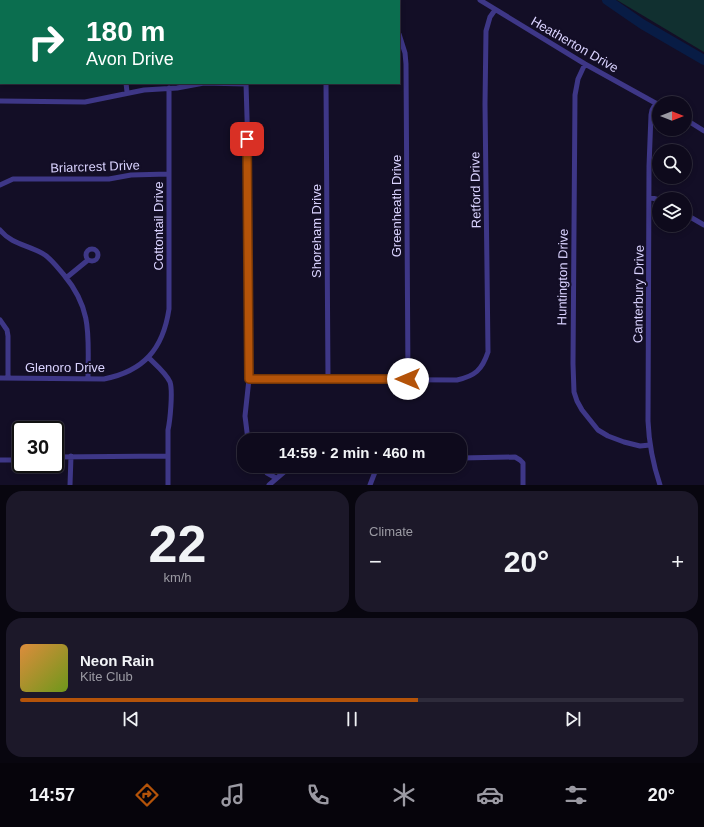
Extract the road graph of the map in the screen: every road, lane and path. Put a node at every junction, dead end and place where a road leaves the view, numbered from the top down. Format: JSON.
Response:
{"nodes":[{"id":1,"x":480,"y":0,"type":"edge"},
{"id":2,"x":496,"y":10,"type":"junction"},
{"id":3,"x":400,"y":37,"type":"edge"},
{"id":4,"x":586,"y":64,"type":"junction"},
{"id":5,"x":126,"y":84,"type":"edge"},
{"id":6,"x":199,"y":84,"type":"edge"},
{"id":7,"x":246,"y":84,"type":"edge"},
{"id":8,"x":326,"y":84,"type":"edge"},
{"id":9,"x":169,"y":88,"type":"junction"},
{"id":10,"x":128,"y":92,"type":"junction"},
{"id":11,"x":0,"y":101,"type":"edge"},
{"id":12,"x":652,"y":101,"type":"edge"},
{"id":13,"x":652,"y":110,"type":"edge"},
{"id":14,"x":692,"y":123,"type":"edge"},
{"id":15,"x":704,"y":131,"type":"edge"},
{"id":16,"x":168,"y":174,"type":"junction"},
{"id":17,"x":0,"y":185,"type":"edge"},
{"id":18,"x":649,"y":197,"type":"junction"},
{"id":19,"x":652,"y":198,"type":"edge"},
{"id":20,"x":692,"y":218,"type":"edge"},
{"id":21,"x":704,"y":225,"type":"edge"},
{"id":22,"x":0,"y":230,"type":"edge"},
{"id":23,"x":88,"y":260,"type":"dead end"},
{"id":24,"x":66,"y":278,"type":"junction"},
{"id":25,"x":0,"y":320,"type":"edge"},
{"id":26,"x":149,"y":358,"type":"junction"},
{"id":27,"x":0,"y":378,"type":"edge"},
{"id":28,"x":8,"y":378,"type":"junction"},
{"id":29,"x":88,"y":379,"type":"junction"},
{"id":30,"x":249,"y":379,"type":"junction"},
{"id":31,"x":328,"y":379,"type":"junction"},
{"id":32,"x":408,"y":379,"type":"junction"},
{"id":33,"x":247,"y":433,"type":"edge"},
{"id":34,"x":650,"y":445,"type":"junction"},
{"id":35,"x":64,"y":456,"type":"edge"},
{"id":36,"x":71,"y":456,"type":"junction"},
{"id":37,"x":168,"y":456,"type":"junction"},
{"id":38,"x":467,"y":458,"type":"edge"},
{"id":39,"x":0,"y":460,"type":"edge"},
{"id":40,"x":12,"y":460,"type":"edge"},
{"id":41,"x":267,"y":473,"type":"edge"},
{"id":42,"x":284,"y":473,"type":"edge"},
{"id":43,"x":375,"y":473,"type":"edge"},
{"id":44,"x":276,"y":478,"type":"junction"},
{"id":45,"x":70,"y":485,"type":"edge"},
{"id":46,"x":168,"y":485,"type":"edge"},
{"id":47,"x":269,"y":485,"type":"edge"},
{"id":48,"x":370,"y":485,"type":"edge"},
{"id":49,"x":524,"y":485,"type":"edge"},
{"id":50,"x":660,"y":485,"type":"edge"}],
"edges":[{"from":1,"to":2,"type":"street","name":"Heatherton Drive"},
{"from":2,"to":4,"type":"street","name":"Heatherton Drive"},
{"from":2,"to":32,"type":"street","name":"Retford Drive"},
{"from":3,"to":32,"type":"street","name":"Greenheath Drive"},
{"from":4,"to":12,"type":"street","name":"Heatherton Drive"},
{"from":4,"to":34,"type":"street","name":"Huntington Drive"},
{"from":5,"to":10,"type":"street"},
{"from":6,"to":9,"type":"street"},
{"from":7,"to":30,"type":"street"},
{"from":8,"to":31,"type":"street","name":"Shoreham Drive"},
{"from":9,"to":10,"type":"street"},
{"from":9,"to":16,"type":"street","name":"Cottontail Drive"},
{"from":10,"to":11,"type":"street"},
{"from":13,"to":18,"type":"street","name":"Canterbury Drive"},
{"from":14,"to":15,"type":"street"},
{"from":16,"to":17,"type":"street","name":"Briarcrest Drive"},
{"from":16,"to":26,"type":"street","name":"Cottontail Drive"},
{"from":18,"to":19,"type":"street"},
{"from":18,"to":34,"type":"street","name":"Canterbury Drive"},
{"from":20,"to":21,"type":"street"},
{"from":22,"to":24,"type":"street"},
{"from":23,"to":24,"type":"street"},
{"from":24,"to":29,"type":"street"},
{"from":25,"to":28,"type":"street"},
{"from":26,"to":29,"type":"street","name":"Glenoro Drive"},
{"from":26,"to":37,"type":"street"},
{"from":27,"to":28,"type":"street","name":"Glenoro Drive"},
{"from":28,"to":29,"type":"street","name":"Glenoro Drive"},
{"from":30,"to":31,"type":"street"},
{"from":30,"to":33,"type":"street"},
{"from":31,"to":32,"type":"street"},
{"from":34,"to":50,"type":"street","name":"Canterbury Drive"},
{"from":35,"to":36,"type":"street"},
{"from":36,"to":37,"type":"street"},
{"from":36,"to":45,"type":"street"},
{"from":37,"to":46,"type":"street"},
{"from":38,"to":49,"type":"street"},
{"from":39,"to":40,"type":"street"},
{"from":41,"to":44,"type":"street"},
{"from":42,"to":44,"type":"street"},
{"from":43,"to":48,"type":"street"},
{"from":44,"to":47,"type":"street"}]}
